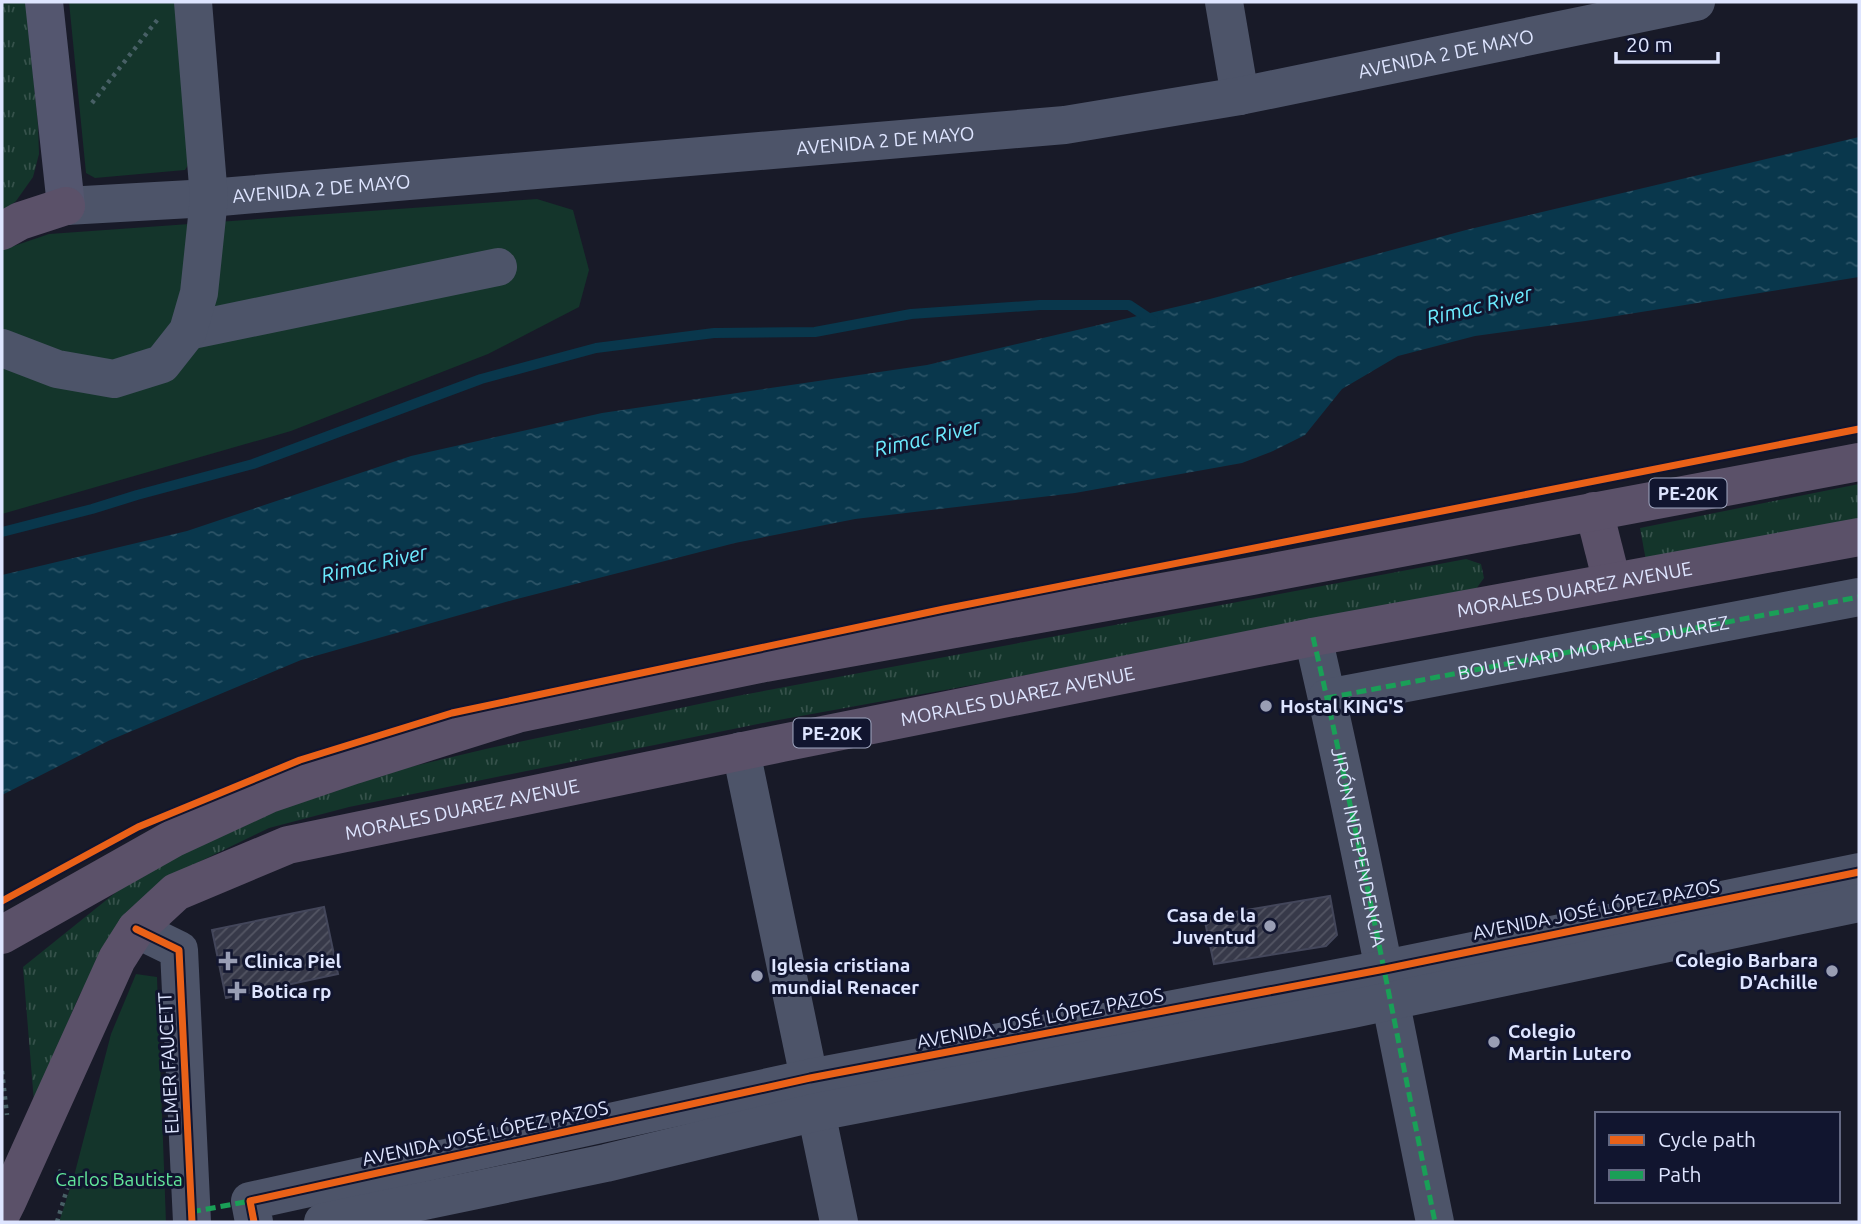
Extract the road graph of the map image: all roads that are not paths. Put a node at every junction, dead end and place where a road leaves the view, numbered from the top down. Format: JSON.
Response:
{"nodes":[{"id":1,"x":44,"y":2,"type":"edge"},
{"id":2,"x":1224,"y":2,"type":"edge"},
{"id":3,"x":1696,"y":2,"type":"edge"},
{"id":4,"x":178,"y":7,"type":"edge"},
{"id":5,"x":1240,"y":96,"type":"junction"},
{"id":6,"x":209,"y":198,"type":"junction"},
{"id":7,"x":66,"y":206,"type":"junction"},
{"id":8,"x":2,"y":231,"type":"edge"},
{"id":9,"x":498,"y":267,"type":"dead end"},
{"id":10,"x":188,"y":331,"type":"junction"},
{"id":11,"x":2,"y":348,"type":"edge"},
{"id":12,"x":1859,"y":462,"type":"edge"},
{"id":13,"x":1594,"y":511,"type":"junction"},
{"id":14,"x":1859,"y":537,"type":"edge"},
{"id":15,"x":1612,"y":582,"type":"junction"},
{"id":16,"x":1859,"y":597,"type":"edge"},
{"id":17,"x":1313,"y":637,"type":"junction"},
{"id":18,"x":1328,"y":698,"type":"junction"},
{"id":19,"x":741,"y":751,"type":"junction"},
{"id":20,"x":1859,"y":872,"type":"edge"},
{"id":21,"x":1859,"y":903,"type":"edge"},
{"id":22,"x":136,"y":929,"type":"junction"},
{"id":23,"x":2,"y":935,"type":"edge"},
{"id":24,"x":1388,"y":985,"type":"junction"},
{"id":25,"x":813,"y":1095,"type":"junction"},
{"id":26,"x":2,"y":1212,"type":"edge"},
{"id":27,"x":191,"y":1222,"type":"edge"},
{"id":28,"x":254,"y":1222,"type":"edge"},
{"id":29,"x":323,"y":1222,"type":"edge"},
{"id":30,"x":839,"y":1222,"type":"edge"},
{"id":31,"x":1434,"y":1222,"type":"edge"}],
"edges":[{"from":1,"to":7,"type":"main road"},
{"from":2,"to":5,"type":"street"},
{"from":3,"to":5,"type":"street","name":"AVENIDA 2 DE MAYO"},
{"from":4,"to":6,"type":"street"},
{"from":5,"to":6,"type":"street","name":"AVENIDA 2 DE MAYO"},
{"from":6,"to":7,"type":"street","name":"AVENIDA 2 DE MAYO"},
{"from":6,"to":10,"type":"street"},
{"from":7,"to":8,"type":"highway"},
{"from":9,"to":10,"type":"street"},
{"from":10,"to":11,"type":"street"},
{"from":12,"to":13,"type":"highway","number":"PE-20K"},
{"from":13,"to":15,"type":"highway"},
{"from":13,"to":23,"type":"highway","number":"PE-20K"},
{"from":14,"to":15,"type":"highway","name":"MORALES DUAREZ AVENUE","number":"PE-20K"},
{"from":15,"to":17,"type":"highway","name":"MORALES DUAREZ AVENUE","number":"PE-20K"},
{"from":16,"to":18,"type":"street","name":"BOULEVARD MORALES DUAREZ"},
{"from":17,"to":18,"type":"street","name":"JIRÓN INDEPENDENCIA"},
{"from":17,"to":19,"type":"highway","name":"MORALES DUAREZ AVENUE","number":"PE-20K"},
{"from":18,"to":24,"type":"street","name":"JIRÓN INDEPENDENCIA"},
{"from":19,"to":22,"type":"highway","name":"MORALES DUAREZ AVENUE","number":"PE-20K"},
{"from":19,"to":25,"type":"street"},
{"from":20,"to":24,"type":"street","name":"AVENIDA JOSÉ LÓPEZ PAZOS"},
{"from":21,"to":24,"type":"street","name":"AVENIDA JOSÉ LÓPEZ PAZOS"},
{"from":22,"to":26,"type":"highway","name":"MORALES DUAREZ AVENUE","number":"PE-20K"},
{"from":22,"to":27,"type":"street","name":"ELMER FAUCETT"},
{"from":24,"to":25,"type":"street","name":"AVENIDA JOSÉ LÓPEZ PAZOS"},
{"from":24,"to":31,"type":"street","name":"JIRÓN INDEPENDENCIA"},
{"from":25,"to":28,"type":"street","name":"AVENIDA JOSÉ LÓPEZ PAZOS"},
{"from":25,"to":29,"type":"street","name":"AVENIDA JOSÉ LÓPEZ PAZOS"},
{"from":25,"to":30,"type":"street"}]}
